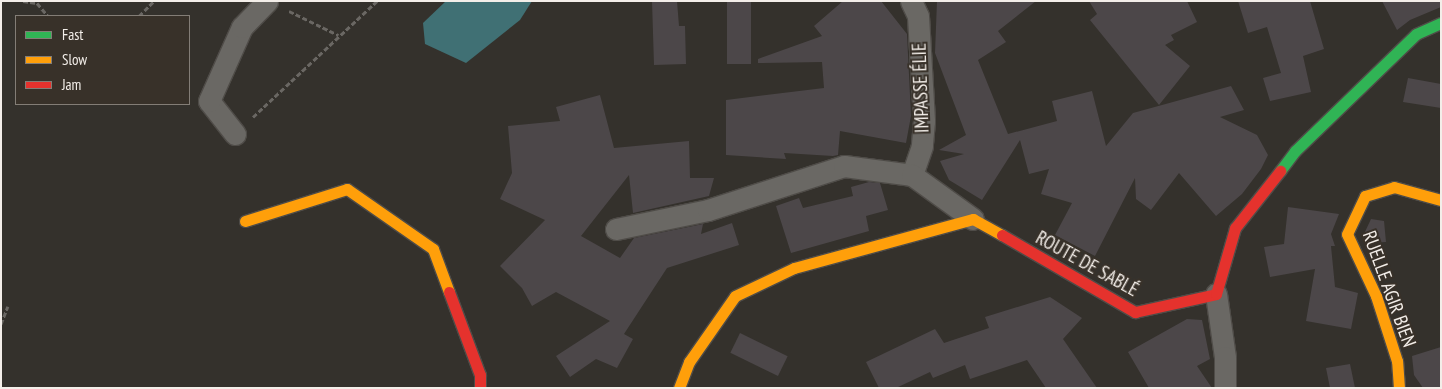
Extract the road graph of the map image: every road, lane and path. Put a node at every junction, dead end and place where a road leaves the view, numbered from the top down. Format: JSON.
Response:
{"nodes":[{"id":1,"x":23,"y":1,"type":"edge"},
{"id":2,"x":154,"y":1,"type":"edge"},
{"id":3,"x":376,"y":1,"type":"edge"},
{"id":4,"x":911,"y":1,"type":"edge"},
{"id":5,"x":273,"y":3,"type":"edge"},
{"id":6,"x":47,"y":15,"type":"edge"},
{"id":7,"x":140,"y":15,"type":"edge"},
{"id":8,"x":1441,"y":23,"type":"edge"},
{"id":9,"x":338,"y":35,"type":"junction"},
{"id":10,"x":235,"y":134,"type":"joint"},
{"id":11,"x":912,"y":175,"type":"junction"},
{"id":12,"x":1441,"y":200,"type":"edge"},
{"id":13,"x":973,"y":219,"type":"junction"},
{"id":14,"x":245,"y":221,"type":"dead end"},
{"id":15,"x":616,"y":229,"type":"dead end"},
{"id":16,"x":1216,"y":294,"type":"junction"},
{"id":17,"x":8,"y":306,"type":"dead end"},
{"id":18,"x":1,"y":324,"type":"edge"},
{"id":19,"x":480,"y":388,"type":"edge"},
{"id":20,"x":679,"y":388,"type":"edge"},
{"id":21,"x":1225,"y":388,"type":"edge"},
{"id":22,"x":1399,"y":388,"type":"edge"}],
"edges":[{"from":1,"to":6,"type":"path"},
{"from":2,"to":7,"type":"path"},
{"from":3,"to":9,"type":"path"},
{"from":4,"to":11,"type":"street","name":"IMPASSE ÉLIE"},
{"from":5,"to":9,"type":"path"},
{"from":5,"to":10,"type":"street"},
{"from":8,"to":16,"type":"street"},
{"from":9,"to":10,"type":"path"},
{"from":11,"to":13,"type":"street"},
{"from":11,"to":15,"type":"street"},
{"from":12,"to":22,"type":"street","name":"RUELLE AGIR BIEN"},
{"from":13,"to":16,"type":"street","name":"ROUTE DE SABLÉ"},
{"from":13,"to":20,"type":"street"},
{"from":14,"to":19,"type":"street"},
{"from":16,"to":21,"type":"street"},
{"from":17,"to":18,"type":"path"}]}
